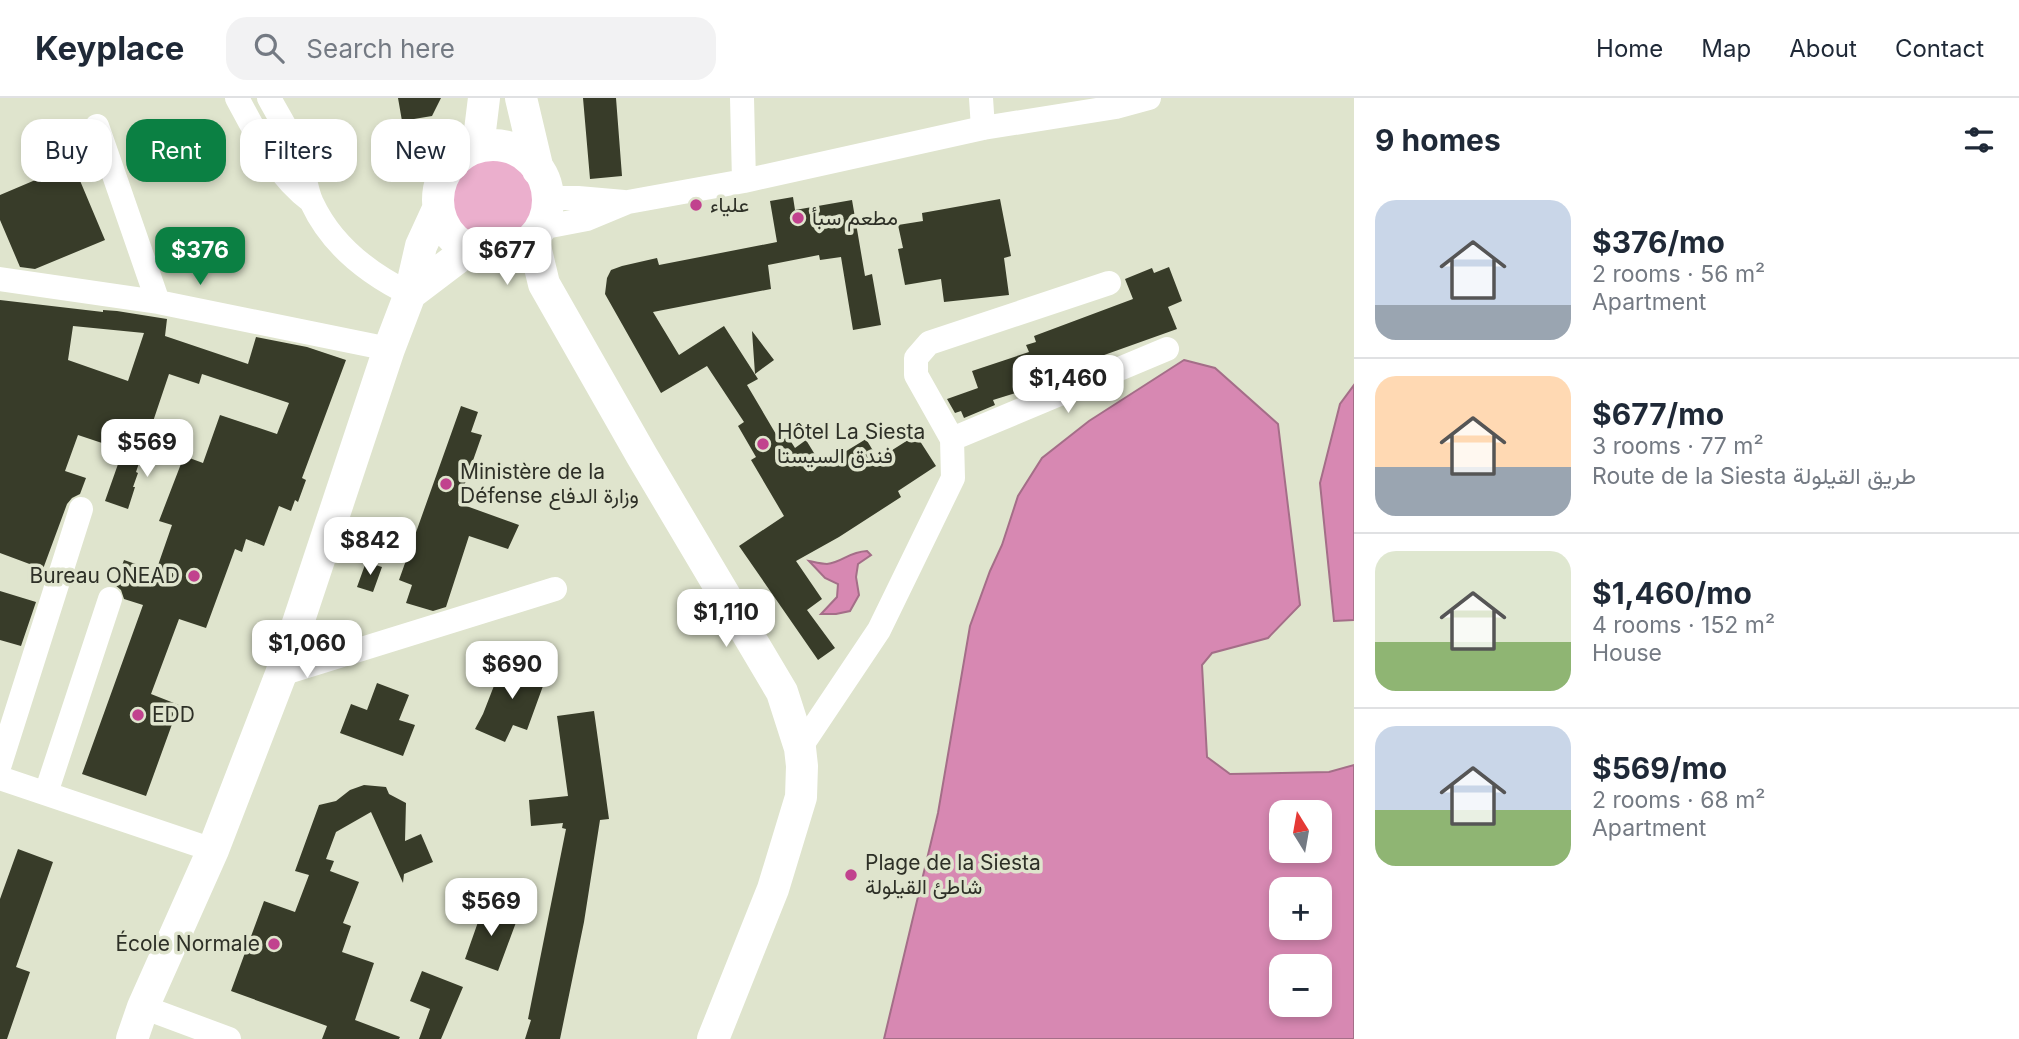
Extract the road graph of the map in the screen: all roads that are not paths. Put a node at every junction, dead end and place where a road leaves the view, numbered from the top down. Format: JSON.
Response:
{"nodes":[{"id":1,"x":237,"y":98,"type":"edge"},
{"id":2,"x":269,"y":98,"type":"edge"},
{"id":3,"x":484,"y":98,"type":"edge"},
{"id":4,"x":521,"y":98,"type":"edge"},
{"id":5,"x":742,"y":98,"type":"edge"},
{"id":6,"x":981,"y":98,"type":"edge"},
{"id":7,"x":1149,"y":98,"type":"edge"},
{"id":8,"x":1115,"y":102,"type":"edge"},
{"id":9,"x":983,"y":128,"type":"junction"},
{"id":10,"x":478,"y":147,"type":"junction"},
{"id":11,"x":112,"y":169,"type":"edge"},
{"id":12,"x":744,"y":181,"type":"junction"},
{"id":13,"x":543,"y":184,"type":"junction"},
{"id":14,"x":311,"y":201,"type":"junction"},
{"id":15,"x":628,"y":202,"type":"junction"},
{"id":16,"x":438,"y":209,"type":"junction"},
{"id":17,"x":529,"y":239,"type":"junction"},
{"id":18,"x":468,"y":250,"type":"junction"},
{"id":19,"x":0,"y":279,"type":"edge"},
{"id":20,"x":1109,"y":283,"type":"dead end"},
{"id":21,"x":410,"y":294,"type":"junction"},
{"id":22,"x":158,"y":302,"type":"junction"},
{"id":23,"x":389,"y":349,"type":"junction"},
{"id":24,"x":1167,"y":349,"type":"dead end"},
{"id":25,"x":952,"y":439,"type":"junction"},
{"id":26,"x":82,"y":509,"type":"dead end"},
{"id":27,"x":555,"y":589,"type":"dead end"},
{"id":28,"x":110,"y":599,"type":"dead end"},
{"id":29,"x":281,"y":674,"type":"junction"},
{"id":30,"x":800,"y":748,"type":"junction"},
{"id":31,"x":0,"y":764,"type":"edge"},
{"id":32,"x":0,"y":778,"type":"edge"},
{"id":33,"x":46,"y":793,"type":"junction"},
{"id":34,"x":213,"y":850,"type":"junction"},
{"id":35,"x":143,"y":1007,"type":"junction"},
{"id":36,"x":132,"y":1039,"type":"edge"},
{"id":37,"x":229,"y":1039,"type":"edge"},
{"id":38,"x":713,"y":1039,"type":"edge"}],
"edges":[{"from":1,"to":14,"type":"street"},
{"from":2,"to":14,"type":"street"},
{"from":3,"to":10,"type":"main road"},
{"from":4,"to":13,"type":"main road"},
{"from":5,"to":12,"type":"street"},
{"from":6,"to":9,"type":"street"},
{"from":7,"to":8,"type":"street"},
{"from":8,"to":9,"type":"street"},
{"from":9,"to":12,"type":"street"},
{"from":10,"to":13,"type":"main road"},
{"from":10,"to":16,"type":"main road"},
{"from":11,"to":22,"type":"street"},
{"from":12,"to":15,"type":"street"},
{"from":13,"to":15,"type":"street"},
{"from":13,"to":17,"type":"main road"},
{"from":14,"to":21,"type":"street"},
{"from":15,"to":17,"type":"street"},
{"from":16,"to":18,"type":"main road"},
{"from":16,"to":21,"type":"main road"},
{"from":17,"to":18,"type":"main road"},
{"from":17,"to":30,"type":"main road"},
{"from":18,"to":21,"type":"main road"},
{"from":19,"to":22,"type":"street"},
{"from":20,"to":25,"type":"street"},
{"from":21,"to":23,"type":"main road"},
{"from":22,"to":23,"type":"street"},
{"from":23,"to":29,"type":"main road"},
{"from":24,"to":25,"type":"street"},
{"from":25,"to":30,"type":"street"},
{"from":26,"to":31,"type":"street"},
{"from":27,"to":29,"type":"street"},
{"from":28,"to":33,"type":"street"},
{"from":29,"to":34,"type":"main road"},
{"from":30,"to":38,"type":"main road"},
{"from":32,"to":33,"type":"street"},
{"from":33,"to":34,"type":"street"},
{"from":34,"to":35,"type":"main road"},
{"from":35,"to":36,"type":"main road"},
{"from":35,"to":37,"type":"street"}]}
